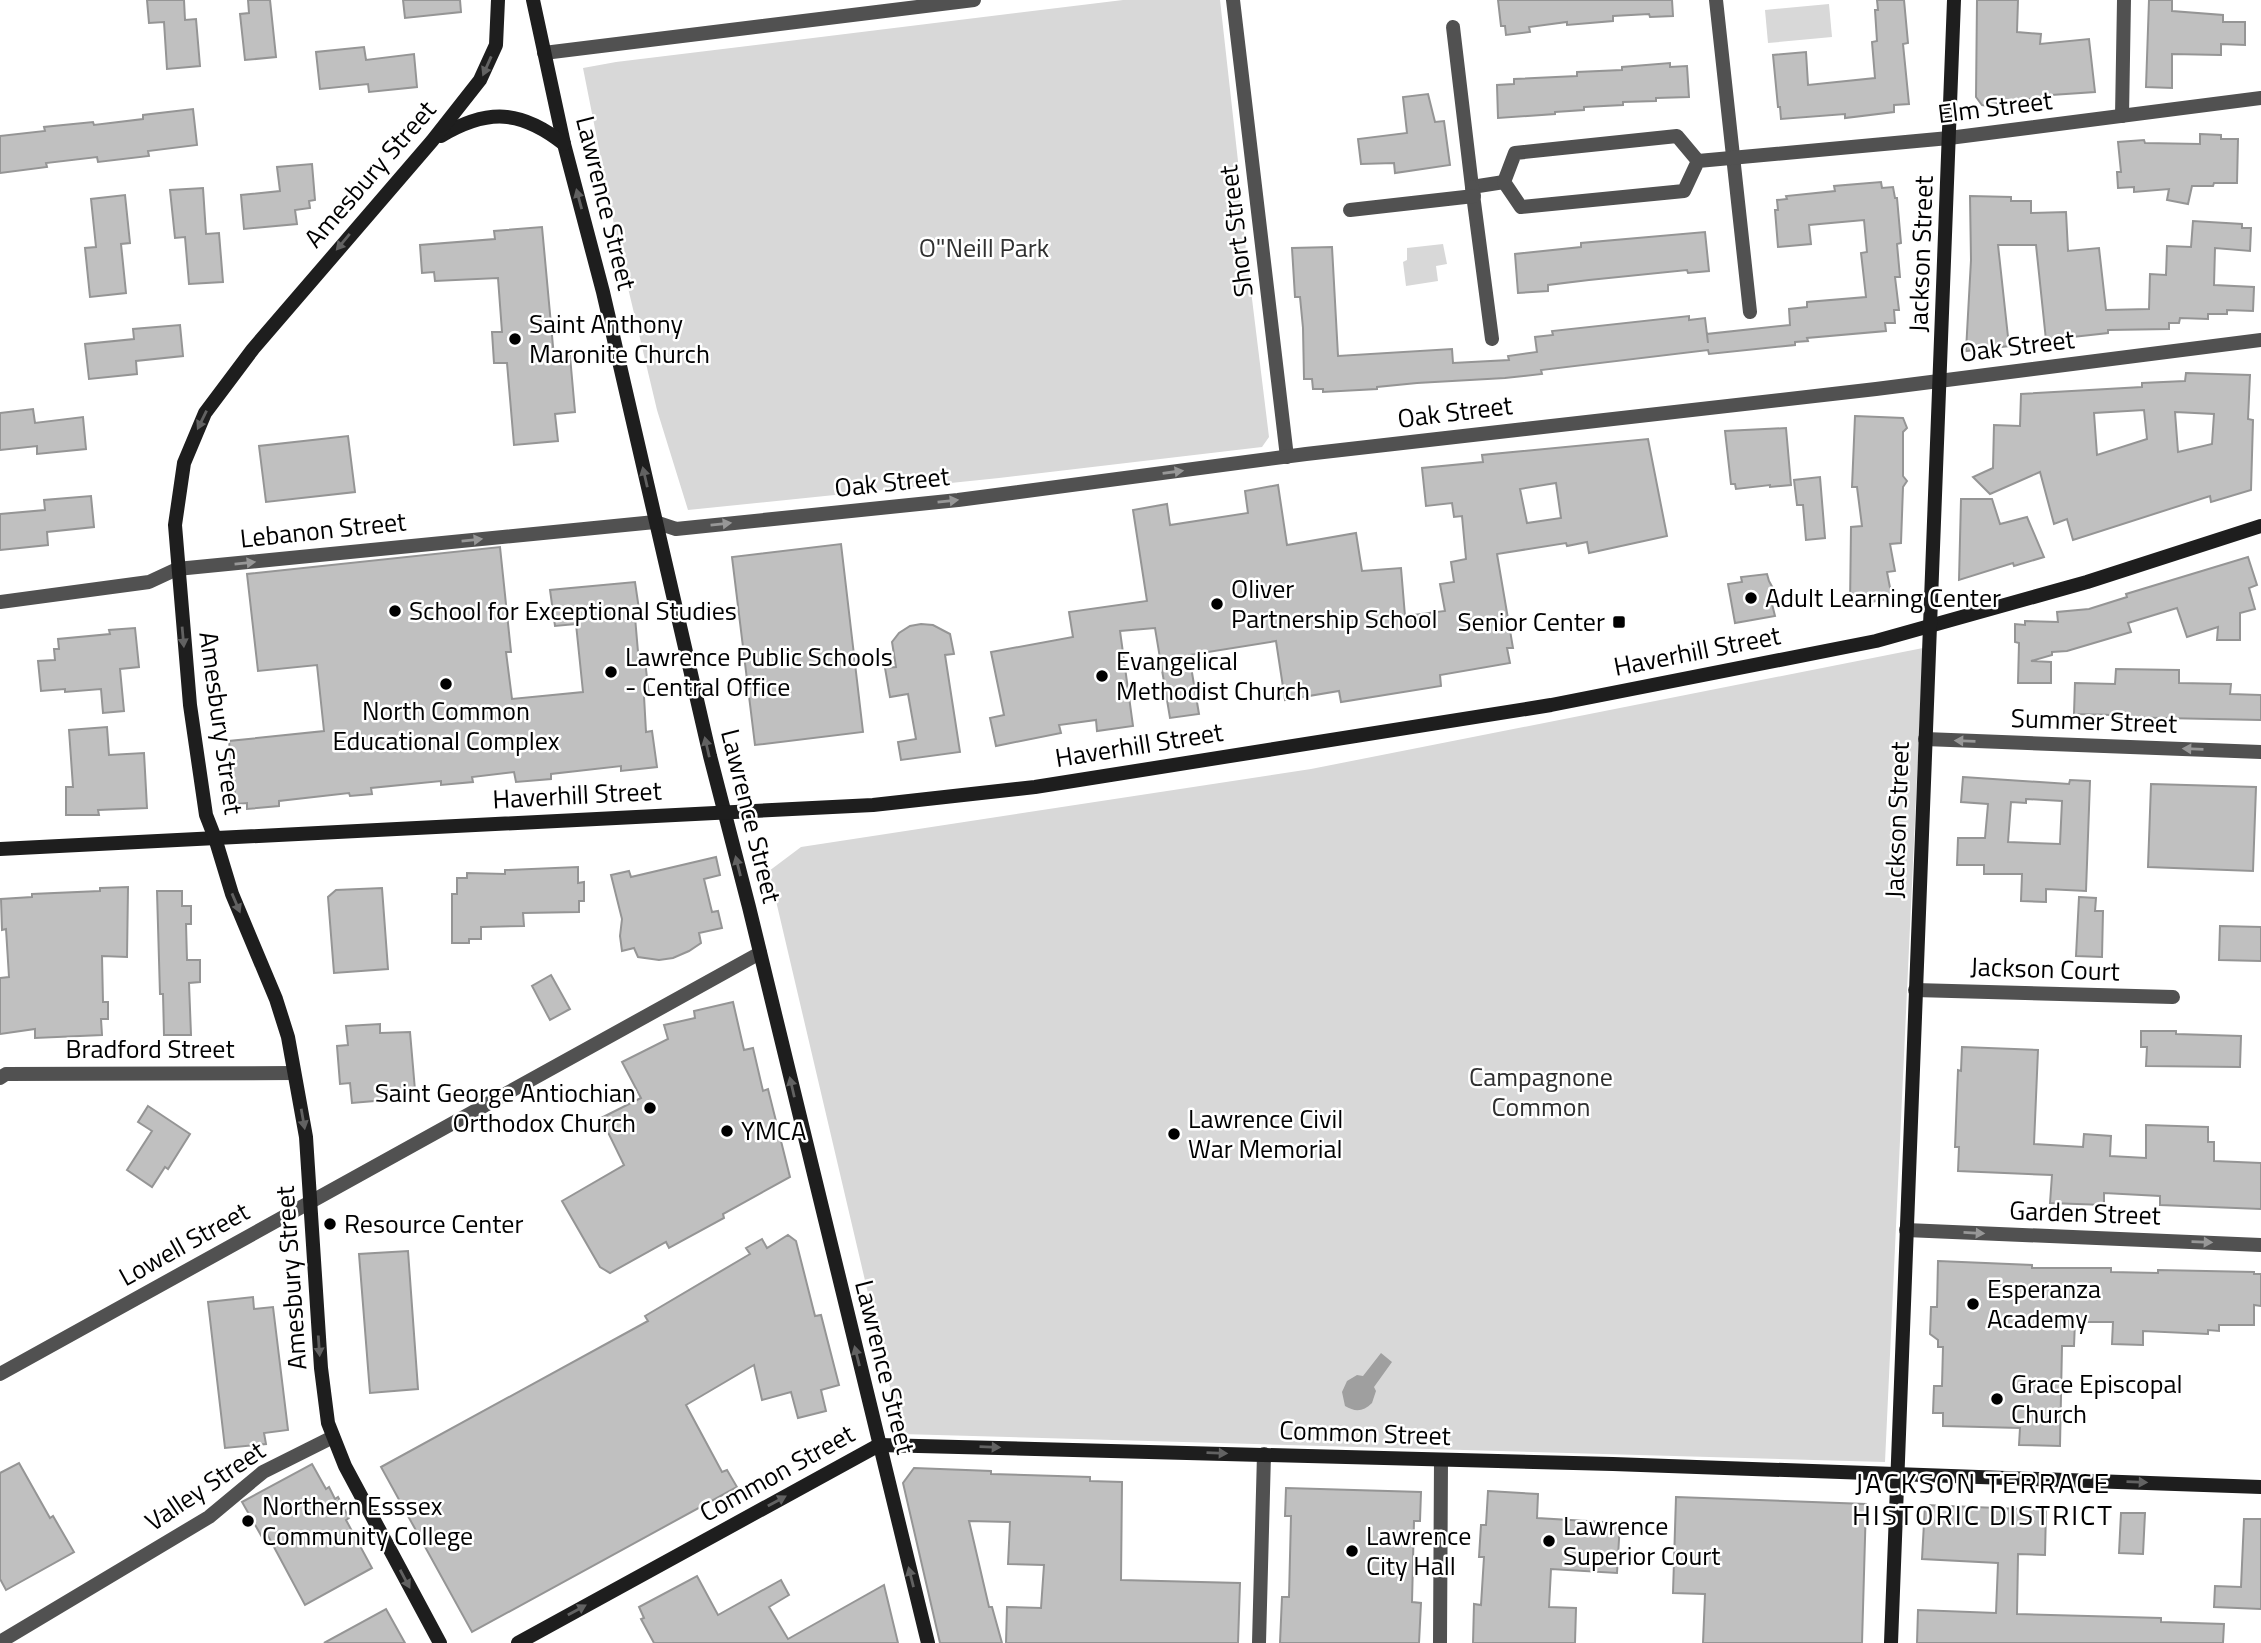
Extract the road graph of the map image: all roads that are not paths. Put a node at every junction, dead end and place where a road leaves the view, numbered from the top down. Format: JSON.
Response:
{"nodes":[{"id":1,"x":498,"y":0,"type":"edge"},
{"id":2,"x":533,"y":0,"type":"edge"},
{"id":3,"x":974,"y":0,"type":"edge"},
{"id":4,"x":1233,"y":0,"type":"edge"},
{"id":5,"x":1716,"y":0,"type":"edge"},
{"id":6,"x":1954,"y":0,"type":"edge"},
{"id":7,"x":2124,"y":0,"type":"edge"},
{"id":8,"x":1453,"y":27,"type":"dead end"},
{"id":9,"x":544,"y":53,"type":"junction"},
{"id":10,"x":2261,"y":98,"type":"edge"},
{"id":11,"x":2122,"y":116,"type":"junction"},
{"id":12,"x":1949,"y":138,"type":"junction"},
{"id":13,"x":432,"y":141,"type":"junction"},
{"id":14,"x":564,"y":144,"type":"junction"},
{"id":15,"x":1735,"y":157,"type":"junction"},
{"id":16,"x":1698,"y":161,"type":"junction"},
{"id":17,"x":1504,"y":183,"type":"junction"},
{"id":18,"x":1473,"y":192,"type":"junction"},
{"id":19,"x":1350,"y":210,"type":"dead end"},
{"id":20,"x":1750,"y":312,"type":"dead end"},
{"id":21,"x":1492,"y":338,"type":"dead end"},
{"id":22,"x":2261,"y":340,"type":"edge"},
{"id":23,"x":1941,"y":381,"type":"junction"},
{"id":24,"x":1287,"y":457,"type":"junction"},
{"id":25,"x":654,"y":522,"type":"junction"},
{"id":26,"x":2261,"y":526,"type":"edge"},
{"id":27,"x":177,"y":569,"type":"junction"},
{"id":28,"x":0,"y":602,"type":"edge"},
{"id":29,"x":1930,"y":626,"type":"junction"},
{"id":30,"x":1925,"y":739,"type":"junction"},
{"id":31,"x":2261,"y":751,"type":"edge"},
{"id":32,"x":724,"y":813,"type":"junction"},
{"id":33,"x":215,"y":838,"type":"junction"},
{"id":34,"x":0,"y":849,"type":"edge"},
{"id":35,"x":760,"y":953,"type":"junction"},
{"id":36,"x":1915,"y":990,"type":"junction"},
{"id":37,"x":2173,"y":997,"type":"dead end"},
{"id":38,"x":294,"y":1073,"type":"junction"},
{"id":39,"x":3,"y":1076,"type":"edge"},
{"id":40,"x":310,"y":1202,"type":"junction"},
{"id":41,"x":1906,"y":1230,"type":"junction"},
{"id":42,"x":2261,"y":1245,"type":"edge"},
{"id":43,"x":0,"y":1374,"type":"edge"},
{"id":44,"x":333,"y":1437,"type":"junction"},
{"id":45,"x":879,"y":1445,"type":"junction"},
{"id":46,"x":1264,"y":1454,"type":"junction"},
{"id":47,"x":1441,"y":1460,"type":"junction"},
{"id":48,"x":1897,"y":1474,"type":"junction"},
{"id":49,"x":2261,"y":1487,"type":"edge"},
{"id":50,"x":0,"y":1642,"type":"edge"},
{"id":51,"x":440,"y":1643,"type":"edge"},
{"id":52,"x":517,"y":1643,"type":"edge"},
{"id":53,"x":928,"y":1643,"type":"edge"},
{"id":54,"x":1259,"y":1643,"type":"edge"},
{"id":55,"x":1440,"y":1643,"type":"edge"},
{"id":56,"x":1891,"y":1643,"type":"edge"}],
"edges":[{"from":1,"to":13,"type":"main road","name":"Amesbury Street","one_way":true},
{"from":2,"to":9,"type":"main road","name":"Lawrence Street"},
{"from":3,"to":9,"type":"street"},
{"from":4,"to":24,"type":"street","name":"Short Street"},
{"from":5,"to":15,"type":"street"},
{"from":6,"to":12,"type":"main road","name":"Jackson Street"},
{"from":7,"to":11,"type":"street"},
{"from":8,"to":18,"type":"street"},
{"from":9,"to":14,"type":"main road","name":"Lawrence Street"},
{"from":10,"to":11,"type":"street","name":"Elm Street"},
{"from":11,"to":12,"type":"street","name":"Elm Street"},
{"from":12,"to":15,"type":"street","name":"Elm Street"},
{"from":12,"to":23,"type":"main road","name":"Jackson Street"},
{"from":13,"to":14,"type":"main road"},
{"from":13,"to":27,"type":"main road","name":"Amesbury Street","one_way":true},
{"from":25,"to":14,"type":"main road","name":"Lawrence Street","one_way":true},
{"from":15,"to":16,"type":"street","name":"Elm Street"},
{"from":15,"to":20,"type":"street"},
{"from":16,"to":17,"type":"street"},
{"from":16,"to":17,"type":"street"},
{"from":17,"to":18,"type":"street"},
{"from":18,"to":19,"type":"street"},
{"from":18,"to":21,"type":"street"},
{"from":22,"to":23,"type":"street","name":"Oak Street"},
{"from":23,"to":24,"type":"street","name":"Oak Street"},
{"from":23,"to":29,"type":"main road","name":"Jackson Street"},
{"from":25,"to":24,"type":"street","name":"Oak Street","one_way":true},
{"from":27,"to":25,"type":"street","name":"Lebanon Street","one_way":true},
{"from":32,"to":25,"type":"main road","name":"Lawrence Street","one_way":true},
{"from":26,"to":29,"type":"main road","name":"Haverhill Street"},
{"from":27,"to":28,"type":"street","name":"Lebanon Street"},
{"from":27,"to":33,"type":"main road","name":"Amesbury Street","one_way":true},
{"from":29,"to":30,"type":"main road","name":"Jackson Street"},
{"from":29,"to":32,"type":"main road","name":"Haverhill Street"},
{"from":31,"to":30,"type":"street","name":"Summer Street","one_way":true},
{"from":30,"to":36,"type":"main road","name":"Jackson Street"},
{"from":32,"to":33,"type":"main road","name":"Haverhill Street"},
{"from":35,"to":32,"type":"main road","name":"Lawrence Street","one_way":true},
{"from":33,"to":34,"type":"main road","name":"Haverhill Street"},
{"from":33,"to":38,"type":"main road","name":"Amesbury Street","one_way":true},
{"from":35,"to":40,"type":"street","name":"Lowell Street"},
{"from":45,"to":35,"type":"main road","name":"Lawrence Street","one_way":true},
{"from":36,"to":37,"type":"street","name":"Jackson Court"},
{"from":36,"to":41,"type":"main road","name":"Jackson Street"},
{"from":38,"to":39,"type":"street","name":"Bradford Street"},
{"from":38,"to":40,"type":"main road","name":"Amesbury Street","one_way":true},
{"from":40,"to":43,"type":"street","name":"Lowell Street"},
{"from":40,"to":44,"type":"main road","name":"Amesbury Street","one_way":true},
{"from":41,"to":42,"type":"street","name":"Garden Street","one_way":true},
{"from":41,"to":48,"type":"main road","name":"Jackson Street"},
{"from":44,"to":50,"type":"street","name":"Valley Street"},
{"from":44,"to":51,"type":"main road","name":"Amesbury Street","one_way":true},
{"from":45,"to":46,"type":"main road","name":"Common Street","one_way":true},
{"from":52,"to":45,"type":"main road","name":"Common Street","one_way":true},
{"from":53,"to":45,"type":"main road","name":"Lawrence Street","one_way":true},
{"from":46,"to":47,"type":"main road","name":"Common Street"},
{"from":46,"to":54,"type":"street"},
{"from":47,"to":48,"type":"main road","name":"Common Street"},
{"from":47,"to":55,"type":"street"},
{"from":48,"to":49,"type":"main road","name":"Common Street","one_way":true},
{"from":48,"to":56,"type":"main road","name":"Jackson Street"}]}
